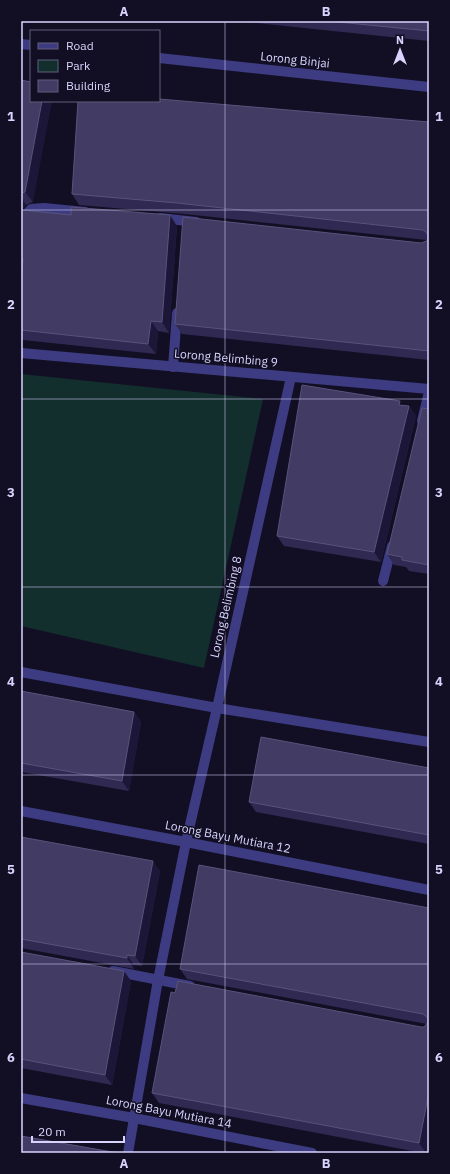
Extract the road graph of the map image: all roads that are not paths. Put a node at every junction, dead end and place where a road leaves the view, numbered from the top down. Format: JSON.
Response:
{"nodes":[{"id":1,"x":160,"y":58,"type":"edge"},
{"id":2,"x":429,"y":87,"type":"edge"},
{"id":3,"x":98,"y":213,"type":"edge"},
{"id":4,"x":152,"y":218,"type":"edge"},
{"id":5,"x":21,"y":220,"type":"edge"},
{"id":6,"x":207,"y":223,"type":"edge"},
{"id":7,"x":178,"y":305,"type":"edge"},
{"id":8,"x":21,"y":353,"type":"edge"},
{"id":9,"x":173,"y":367,"type":"junction"},
{"id":10,"x":291,"y":377,"type":"junction"},
{"id":11,"x":429,"y":389,"type":"edge"},
{"id":12,"x":429,"y":392,"type":"edge"},
{"id":13,"x":420,"y":430,"type":"edge"},
{"id":14,"x":394,"y":536,"type":"edge"},
{"id":15,"x":384,"y":581,"type":"dead end"},
{"id":16,"x":21,"y":672,"type":"edge"},
{"id":17,"x":217,"y":708,"type":"junction"},
{"id":18,"x":429,"y":742,"type":"edge"},
{"id":19,"x":21,"y":811,"type":"edge"},
{"id":20,"x":186,"y":842,"type":"junction"},
{"id":21,"x":429,"y":890,"type":"edge"},
{"id":22,"x":105,"y":970,"type":"edge"},
{"id":23,"x":158,"y":980,"type":"junction"},
{"id":24,"x":197,"y":987,"type":"edge"},
{"id":25,"x":21,"y":1098,"type":"edge"},
{"id":26,"x":134,"y":1118,"type":"junction"},
{"id":27,"x":128,"y":1153,"type":"edge"},
{"id":28,"x":312,"y":1153,"type":"edge"}],
"edges":[{"from":1,"to":2,"type":"street","name":"Lorong Binjai"},
{"from":3,"to":5,"type":"street"},
{"from":4,"to":6,"type":"street"},
{"from":7,"to":9,"type":"street"},
{"from":8,"to":9,"type":"street","name":"Lorong Belimbing 9"},
{"from":9,"to":10,"type":"street","name":"Lorong Belimbing 9"},
{"from":10,"to":11,"type":"street","name":"Lorong Belimbing 9"},
{"from":10,"to":17,"type":"street","name":"Lorong Belimbing 8"},
{"from":12,"to":13,"type":"street"},
{"from":14,"to":15,"type":"street"},
{"from":16,"to":17,"type":"street"},
{"from":17,"to":18,"type":"street"},
{"from":17,"to":20,"type":"street","name":"Lorong Belimbing 8"},
{"from":19,"to":20,"type":"street","name":"Lorong Bayu Mutiara 12"},
{"from":20,"to":21,"type":"street","name":"Lorong Bayu Mutiara 12"},
{"from":20,"to":23,"type":"street","name":"Lorong Belimbing 8"},
{"from":22,"to":23,"type":"street"},
{"from":23,"to":24,"type":"street"},
{"from":23,"to":26,"type":"street","name":"Lorong Belimbing 8"},
{"from":25,"to":26,"type":"street","name":"Lorong Bayu Mutiara 14"},
{"from":26,"to":27,"type":"street","name":"Lorong Belimbing 8"},
{"from":26,"to":28,"type":"street","name":"Lorong Bayu Mutiara 14"}]}
